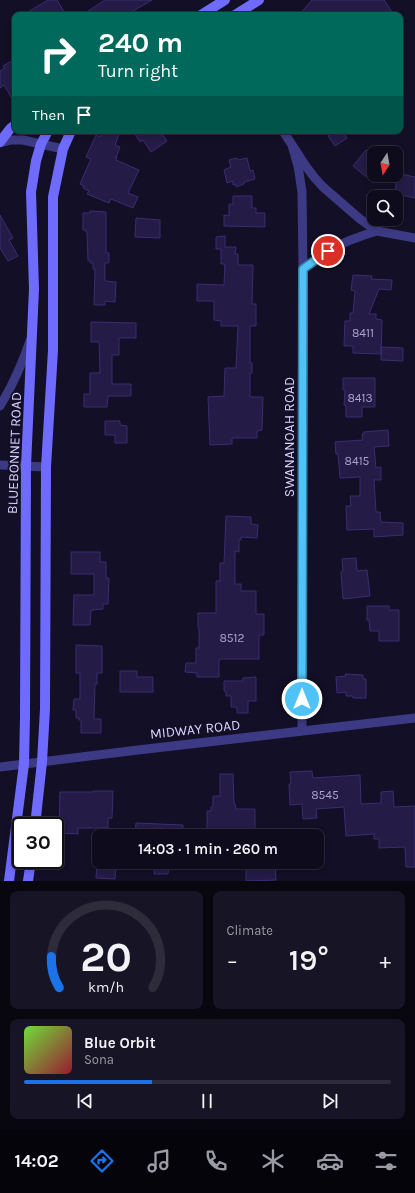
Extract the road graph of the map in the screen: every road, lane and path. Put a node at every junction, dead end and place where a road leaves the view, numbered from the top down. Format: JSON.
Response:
{"nodes":[{"id":1,"x":225,"y":0,"type":"edge"},
{"id":2,"x":259,"y":0,"type":"edge"},
{"id":3,"x":209,"y":12,"type":"edge"},
{"id":4,"x":240,"y":12,"type":"edge"},
{"id":5,"x":12,"y":127,"type":"edge"},
{"id":6,"x":46,"y":134,"type":"edge"},
{"id":7,"x":70,"y":134,"type":"edge"},
{"id":8,"x":285,"y":134,"type":"edge"},
{"id":9,"x":0,"y":143,"type":"edge"},
{"id":10,"x":41,"y":144,"type":"junction"},
{"id":11,"x":292,"y":145,"type":"junction"},
{"id":12,"x":62,"y":149,"type":"junction"},
{"id":13,"x":377,"y":230,"type":"junction"},
{"id":14,"x":415,"y":238,"type":"edge"},
{"id":15,"x":303,"y":269,"type":"junction"},
{"id":16,"x":32,"y":338,"type":"junction"},
{"id":17,"x":0,"y":406,"type":"edge"},
{"id":18,"x":0,"y":465,"type":"edge"},
{"id":19,"x":26,"y":466,"type":"junction"},
{"id":20,"x":46,"y":467,"type":"junction"},
{"id":21,"x":415,"y":718,"type":"edge"},
{"id":22,"x":302,"y":731,"type":"junction"},
{"id":23,"x":42,"y":762,"type":"junction"},
{"id":24,"x":24,"y":764,"type":"junction"},
{"id":25,"x":0,"y":767,"type":"edge"},
{"id":26,"x":36,"y":817,"type":"edge"},
{"id":27,"x":30,"y":869,"type":"edge"},
{"id":28,"x":9,"y":881,"type":"edge"},
{"id":29,"x":28,"y":881,"type":"edge"}],
"edges":[{"from":1,"to":3,"type":"main road"},
{"from":2,"to":4,"type":"main road"},
{"from":5,"to":9,"type":"main road"},
{"from":6,"to":10,"type":"main road","name":"BLUEBONNET ROAD"},
{"from":7,"to":12,"type":"main road"},
{"from":8,"to":11,"type":"street"},
{"from":9,"to":10,"type":"street"},
{"from":10,"to":12,"type":"street"},
{"from":10,"to":16,"type":"main road","name":"BLUEBONNET ROAD"},
{"from":11,"to":13,"type":"street"},
{"from":11,"to":15,"type":"street","name":"SWANANOAH ROAD"},
{"from":12,"to":20,"type":"main road"},
{"from":13,"to":14,"type":"street"},
{"from":13,"to":15,"type":"street"},
{"from":15,"to":22,"type":"street","name":"SWANANOAH ROAD"},
{"from":16,"to":17,"type":"street"},
{"from":16,"to":19,"type":"main road","name":"BLUEBONNET ROAD"},
{"from":18,"to":19,"type":"street"},
{"from":19,"to":20,"type":"street"},
{"from":19,"to":24,"type":"main road","name":"BLUEBONNET ROAD"},
{"from":20,"to":23,"type":"main road"},
{"from":21,"to":22,"type":"street","name":"MIDWAY ROAD"},
{"from":22,"to":23,"type":"street","name":"MIDWAY ROAD"},
{"from":23,"to":24,"type":"street","name":"MIDWAY ROAD"},
{"from":23,"to":26,"type":"main road"},
{"from":24,"to":25,"type":"street","name":"MIDWAY ROAD"},
{"from":24,"to":28,"type":"main road"},
{"from":27,"to":29,"type":"main road"}]}
